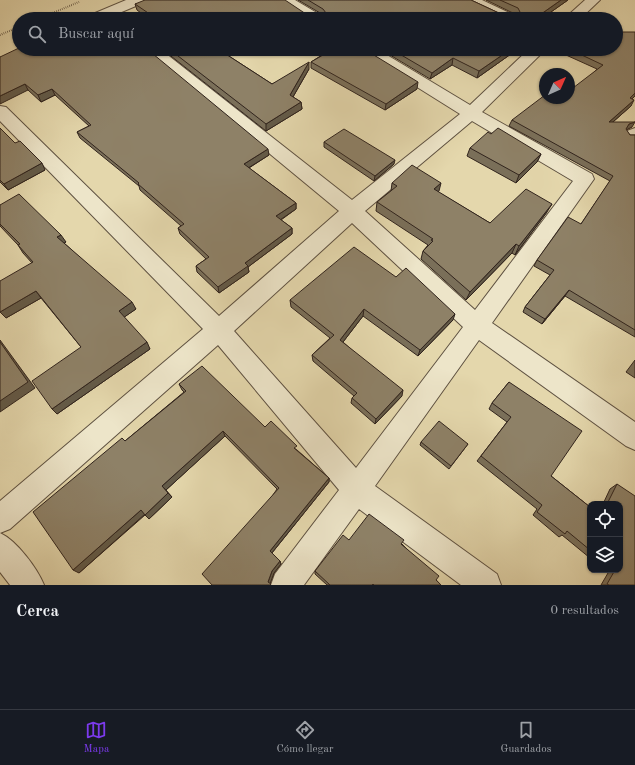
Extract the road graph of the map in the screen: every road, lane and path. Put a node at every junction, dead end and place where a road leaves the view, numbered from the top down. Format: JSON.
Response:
{"nodes":[{"id":1,"x":84,"y":0,"type":"edge"},
{"id":2,"x":138,"y":0,"type":"edge"},
{"id":3,"x":286,"y":0,"type":"edge"},
{"id":4,"x":471,"y":0,"type":"edge"},
{"id":5,"x":593,"y":0,"type":"edge"},
{"id":6,"x":55,"y":12,"type":"edge"},
{"id":7,"x":117,"y":12,"type":"edge"},
{"id":8,"x":306,"y":12,"type":"edge"},
{"id":9,"x":497,"y":12,"type":"edge"},
{"id":10,"x":579,"y":12,"type":"edge"},
{"id":11,"x":12,"y":30,"type":"edge"},
{"id":12,"x":0,"y":35,"type":"edge"},
{"id":13,"x":160,"y":56,"type":"edge"},
{"id":14,"x":377,"y":56,"type":"edge"},
{"id":15,"x":531,"y":56,"type":"edge"},
{"id":16,"x":0,"y":111,"type":"edge"},
{"id":17,"x":471,"y":113,"type":"junction"},
{"id":18,"x":352,"y":211,"type":"junction"},
{"id":19,"x":476,"y":326,"type":"junction"},
{"id":20,"x":218,"y":330,"type":"junction"},
{"id":21,"x":635,"y":437,"type":"edge"},
{"id":22,"x":357,"y":490,"type":"junction"},
{"id":23,"x":0,"y":519,"type":"edge"},
{"id":24,"x":0,"y":548,"type":"edge"},
{"id":25,"x":28,"y":585,"type":"edge"},
{"id":26,"x":286,"y":585,"type":"edge"},
{"id":27,"x":486,"y":585,"type":"edge"}],
"edges":[{"from":1,"to":6,"type":"path"},
{"from":2,"to":7,"type":"street"},
{"from":3,"to":8,"type":"street"},
{"from":4,"to":9,"type":"street"},
{"from":5,"to":10,"type":"street"},
{"from":11,"to":12,"type":"path"},
{"from":13,"to":18,"type":"street"},
{"from":14,"to":17,"type":"street"},
{"from":15,"to":17,"type":"street"},
{"from":16,"to":20,"type":"street"},
{"from":17,"to":18,"type":"street"},
{"from":17,"to":19,"type":"street"},
{"from":18,"to":19,"type":"street"},
{"from":18,"to":20,"type":"street"},
{"from":19,"to":21,"type":"street"},
{"from":19,"to":22,"type":"street"},
{"from":20,"to":22,"type":"street"},
{"from":20,"to":23,"type":"street"},
{"from":22,"to":26,"type":"street"},
{"from":22,"to":27,"type":"street"},
{"from":24,"to":25,"type":"street"}]}
